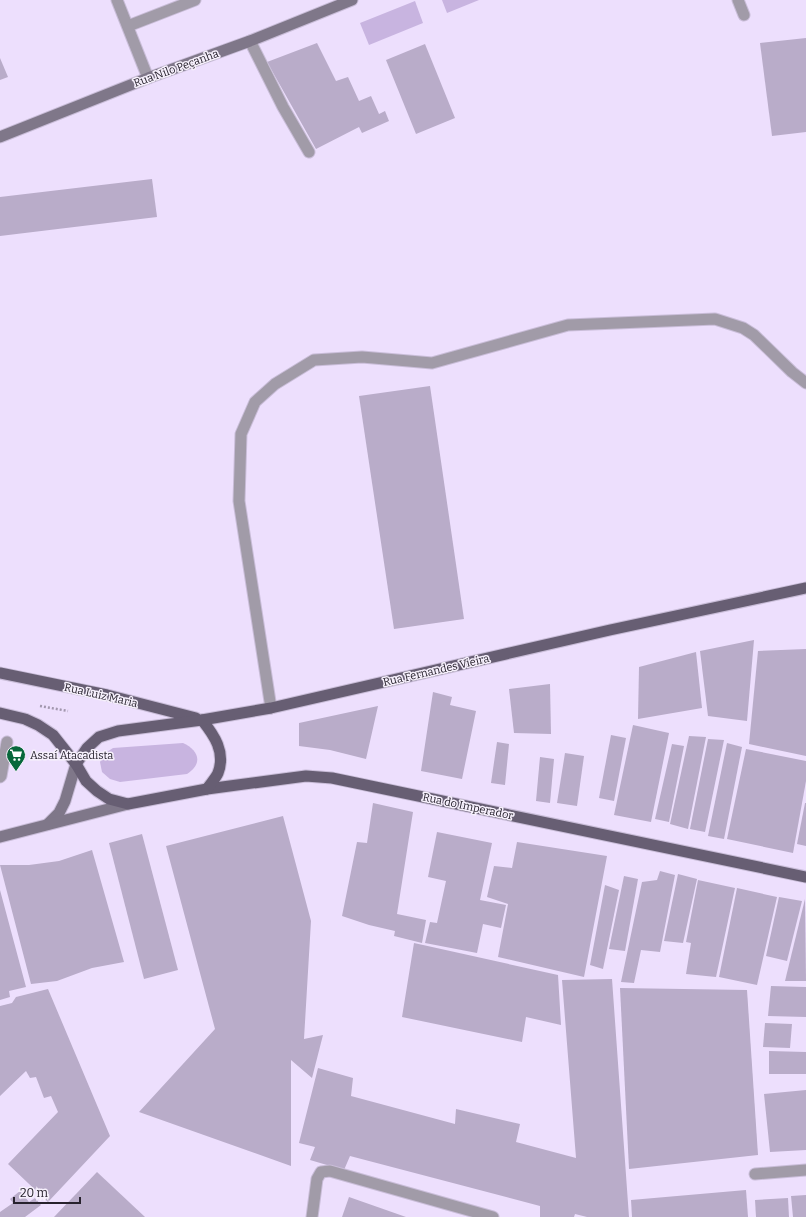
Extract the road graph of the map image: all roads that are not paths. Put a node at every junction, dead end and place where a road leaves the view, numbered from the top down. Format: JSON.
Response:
{"nodes":[{"id":1,"x":117,"y":0,"type":"edge"},
{"id":2,"x":194,"y":0,"type":"edge"},
{"id":3,"x":352,"y":0,"type":"edge"},
{"id":4,"x":738,"y":0,"type":"edge"},
{"id":5,"x":744,"y":15,"type":"dead end"},
{"id":6,"x":128,"y":26,"type":"junction"},
{"id":7,"x":250,"y":41,"type":"junction"},
{"id":8,"x":148,"y":78,"type":"junction"},
{"id":9,"x":0,"y":137,"type":"edge"},
{"id":10,"x":309,"y":152,"type":"dead end"},
{"id":11,"x":806,"y":383,"type":"edge"},
{"id":12,"x":806,"y":588,"type":"edge"},
{"id":13,"x":0,"y":674,"type":"edge"},
{"id":14,"x":271,"y":708,"type":"junction"},
{"id":15,"x":0,"y":713,"type":"edge"},
{"id":16,"x":202,"y":720,"type":"junction"},
{"id":17,"x":7,"y":742,"type":"dead end"},
{"id":18,"x":76,"y":764,"type":"junction"},
{"id":19,"x":0,"y":776,"type":"edge"},
{"id":20,"x":207,"y":788,"type":"junction"},
{"id":21,"x":128,"y":804,"type":"junction"},
{"id":22,"x":47,"y":825,"type":"junction"},
{"id":23,"x":0,"y":837,"type":"edge"},
{"id":24,"x":806,"y":877,"type":"edge"},
{"id":25,"x":806,"y":1170,"type":"edge"},
{"id":26,"x":755,"y":1174,"type":"dead end"},
{"id":27,"x":312,"y":1217,"type":"edge"},
{"id":28,"x":493,"y":1217,"type":"edge"}],
"edges":[{"from":1,"to":6,"type":"street"},
{"from":2,"to":6,"type":"street"},
{"from":3,"to":7,"type":"main road","name":"Rua Nilo Peçanha"},
{"from":4,"to":5,"type":"street"},
{"from":6,"to":8,"type":"street"},
{"from":7,"to":8,"type":"main road","name":"Rua Nilo Peçanha"},
{"from":7,"to":10,"type":"street"},
{"from":8,"to":9,"type":"main road","name":"Rua Nilo Peçanha"},
{"from":11,"to":14,"type":"street"},
{"from":12,"to":14,"type":"main road","name":"Rua Fernandes Vieira"},
{"from":13,"to":16,"type":"main road","name":"Rua Luiz Maria"},
{"from":14,"to":16,"type":"main road","name":"Rua Fernandes Vieira"},
{"from":15,"to":18,"type":"main road"},
{"from":16,"to":18,"type":"main road","name":"Rua Fernandes Vieira"},
{"from":16,"to":20,"type":"main road"},
{"from":17,"to":19,"type":"street"},
{"from":18,"to":21,"type":"main road"},
{"from":18,"to":22,"type":"main road"},
{"from":20,"to":21,"type":"main road","name":"Rua do Imperador"},
{"from":20,"to":24,"type":"main road","name":"Rua do Imperador"},
{"from":21,"to":22,"type":"main road"},
{"from":22,"to":23,"type":"main road"},
{"from":25,"to":26,"type":"street"},
{"from":27,"to":28,"type":"street"}]}
